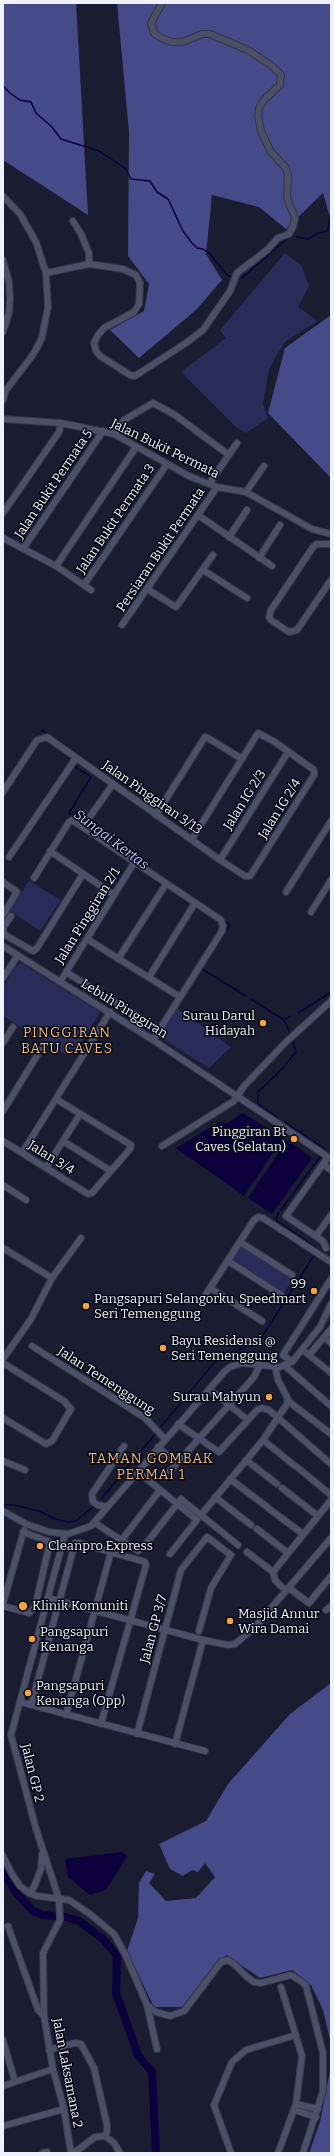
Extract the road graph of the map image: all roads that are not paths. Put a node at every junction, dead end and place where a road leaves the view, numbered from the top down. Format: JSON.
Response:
{"nodes":[{"id":1,"x":162,"y":3,"type":"edge"},
{"id":2,"x":3,"y":196,"type":"edge"},
{"id":3,"x":73,"y":221,"type":"dead end"},
{"id":4,"x":3,"y":260,"type":"edge"},
{"id":5,"x":88,"y":264,"type":"junction"},
{"id":6,"x":46,"y":273,"type":"junction"},
{"id":7,"x":3,"y":332,"type":"edge"},
{"id":8,"x":3,"y":400,"type":"edge"},
{"id":9,"x":3,"y":419,"type":"edge"},
{"id":10,"x":61,"y":423,"type":"junction"},
{"id":11,"x":103,"y":431,"type":"junction"},
{"id":12,"x":114,"y":434,"type":"junction"},
{"id":13,"x":237,"y":443,"type":"dead end"},
{"id":14,"x":136,"y":447,"type":"junction"},
{"id":15,"x":229,"y":455,"type":"junction"},
{"id":16,"x":167,"y":464,"type":"junction"},
{"id":17,"x":264,"y":466,"type":"dead end"},
{"id":18,"x":209,"y":484,"type":"junction"},
{"id":19,"x":217,"y":486,"type":"junction"},
{"id":20,"x":246,"y":492,"type":"junction"},
{"id":21,"x":247,"y":510,"type":"dead end"},
{"id":22,"x":3,"y":513,"type":"edge"},
{"id":23,"x":198,"y":515,"type":"junction"},
{"id":24,"x":280,"y":525,"type":"dead end"},
{"id":25,"x":331,"y":534,"type":"edge"},
{"id":26,"x":229,"y":537,"type":"junction"},
{"id":27,"x":3,"y":538,"type":"edge"},
{"id":28,"x":331,"y":544,"type":"edge"},
{"id":29,"x":23,"y":549,"type":"junction"},
{"id":30,"x":213,"y":555,"type":"dead end"},
{"id":31,"x":259,"y":558,"type":"junction"},
{"id":32,"x":56,"y":566,"type":"junction"},
{"id":33,"x":272,"y":566,"type":"dead end"},
{"id":34,"x":203,"y":570,"type":"junction"},
{"id":35,"x":331,"y":580,"type":"edge"},
{"id":36,"x":84,"y":585,"type":"junction"},
{"id":37,"x":147,"y":588,"type":"junction"},
{"id":38,"x":91,"y":590,"type":"dead end"},
{"id":39,"x":247,"y":598,"type":"dead end"},
{"id":40,"x":122,"y":625,"type":"dead end"},
{"id":41,"x":288,"y":752,"type":"junction"},
{"id":42,"x":76,"y":758,"type":"junction"},
{"id":43,"x":242,"y":759,"type":"junction"},
{"id":44,"x":113,"y":784,"type":"junction"},
{"id":45,"x":3,"y":792,"type":"edge"},
{"id":46,"x":156,"y":815,"type":"junction"},
{"id":47,"x":89,"y":818,"type":"dead end"},
{"id":48,"x":331,"y":821,"type":"edge"},
{"id":49,"x":192,"y":840,"type":"junction"},
{"id":50,"x":50,"y":851,"type":"junction"},
{"id":51,"x":9,"y":856,"type":"dead end"},
{"id":52,"x":220,"y":860,"type":"junction"},
{"id":53,"x":134,"y":863,"type":"junction"},
{"id":54,"x":83,"y":874,"type":"junction"},
{"id":55,"x":246,"y":876,"type":"joint"},
{"id":56,"x":34,"y":878,"type":"dead end"},
{"id":57,"x":331,"y":880,"type":"edge"},
{"id":58,"x":3,"y":882,"type":"edge"},
{"id":59,"x":166,"y":884,"type":"junction"},
{"id":60,"x":286,"y":892,"type":"dead end"},
{"id":61,"x":114,"y":896,"type":"junction"},
{"id":62,"x":195,"y":903,"type":"junction"},
{"id":63,"x":311,"y":912,"type":"dead end"},
{"id":64,"x":3,"y":915,"type":"edge"},
{"id":65,"x":11,"y":916,"type":"dead end"},
{"id":66,"x":3,"y":929,"type":"edge"},
{"id":67,"x":87,"y":939,"type":"junction"},
{"id":68,"x":3,"y":946,"type":"edge"},
{"id":69,"x":18,"y":955,"type":"junction"},
{"id":70,"x":118,"y":959,"type":"junction"},
{"id":71,"x":66,"y":972,"type":"junction"},
{"id":72,"x":3,"y":978,"type":"edge"},
{"id":73,"x":148,"y":978,"type":"junction"},
{"id":74,"x":60,"y":982,"type":"junction"},
{"id":75,"x":180,"y":997,"type":"junction"},
{"id":76,"x":331,"y":1001,"type":"edge"},
{"id":77,"x":110,"y":1012,"type":"junction"},
{"id":78,"x":13,"y":1027,"type":"dead end"},
{"id":79,"x":159,"y":1030,"type":"junction"},
{"id":80,"x":153,"y":1040,"type":"junction"},
{"id":81,"x":3,"y":1043,"type":"edge"},
{"id":82,"x":43,"y":1046,"type":"dead end"},
{"id":83,"x":238,"y":1096,"type":"junction"},
{"id":84,"x":56,"y":1099,"type":"junction"},
{"id":85,"x":3,"y":1111,"type":"edge"},
{"id":86,"x":80,"y":1114,"type":"junction"},
{"id":87,"x":3,"y":1141,"type":"edge"},
{"id":88,"x":63,"y":1141,"type":"junction"},
{"id":89,"x":162,"y":1146,"type":"dead end"},
{"id":90,"x":22,"y":1153,"type":"junction"},
{"id":91,"x":330,"y":1158,"type":"edge"},
{"id":92,"x":323,"y":1164,"type":"junction"},
{"id":93,"x":46,"y":1168,"type":"junction"},
{"id":94,"x":331,"y":1170,"type":"edge"},
{"id":95,"x":111,"y":1171,"type":"junction"},
{"id":96,"x":3,"y":1185,"type":"edge"},
{"id":97,"x":26,"y":1200,"type":"dead end"},
{"id":98,"x":331,"y":1215,"type":"edge"},
{"id":99,"x":316,"y":1236,"type":"junction"},
{"id":100,"x":81,"y":1238,"type":"dead end"},
{"id":101,"x":240,"y":1242,"type":"junction"},
{"id":102,"x":3,"y":1248,"type":"edge"},
{"id":103,"x":326,"y":1248,"type":"dead end"},
{"id":104,"x":228,"y":1261,"type":"junction"},
{"id":105,"x":331,"y":1262,"type":"edge"},
{"id":106,"x":292,"y":1275,"type":"dead end"},
{"id":107,"x":52,"y":1278,"type":"junction"},
{"id":108,"x":331,"y":1278,"type":"edge"},
{"id":109,"x":210,"y":1288,"type":"junction"},
{"id":110,"x":281,"y":1295,"type":"dead end"},
{"id":111,"x":201,"y":1302,"type":"dead end"},
{"id":112,"x":330,"y":1308,"type":"edge"},
{"id":113,"x":262,"y":1321,"type":"dead end"},
{"id":114,"x":331,"y":1328,"type":"edge"},
{"id":115,"x":324,"y":1337,"type":"junction"},
{"id":116,"x":331,"y":1343,"type":"edge"},
{"id":117,"x":32,"y":1346,"type":"dead end"},
{"id":118,"x":303,"y":1350,"type":"junction"},
{"id":119,"x":309,"y":1355,"type":"junction"},
{"id":120,"x":3,"y":1359,"type":"edge"},
{"id":121,"x":292,"y":1362,"type":"junction"},
{"id":122,"x":3,"y":1363,"type":"edge"},
{"id":123,"x":260,"y":1365,"type":"junction"},
{"id":124,"x":285,"y":1366,"type":"junction"},
{"id":125,"x":275,"y":1367,"type":"junction"},
{"id":126,"x":331,"y":1373,"type":"edge"},
{"id":127,"x":209,"y":1389,"type":"junction"},
{"id":128,"x":288,"y":1401,"type":"junction"},
{"id":129,"x":228,"y":1404,"type":"junction"},
{"id":130,"x":331,"y":1406,"type":"edge"},
{"id":131,"x":3,"y":1418,"type":"edge"},
{"id":132,"x":277,"y":1418,"type":"junction"},
{"id":133,"x":248,"y":1420,"type":"junction"},
{"id":134,"x":178,"y":1424,"type":"junction"},
{"id":135,"x":331,"y":1434,"type":"edge"},
{"id":136,"x":164,"y":1437,"type":"junction"},
{"id":137,"x":198,"y":1439,"type":"junction"},
{"id":138,"x":263,"y":1440,"type":"junction"},
{"id":139,"x":124,"y":1446,"type":"dead end"},
{"id":140,"x":158,"y":1448,"type":"junction"},
{"id":141,"x":246,"y":1460,"type":"junction"},
{"id":142,"x":3,"y":1461,"type":"edge"},
{"id":143,"x":176,"y":1464,"type":"junction"},
{"id":144,"x":331,"y":1464,"type":"edge"},
{"id":145,"x":25,"y":1470,"type":"dead end"},
{"id":146,"x":137,"y":1471,"type":"junction"},
{"id":147,"x":170,"y":1471,"type":"dead end"},
{"id":148,"x":230,"y":1479,"type":"junction"},
{"id":149,"x":160,"y":1490,"type":"junction"},
{"id":150,"x":331,"y":1495,"type":"edge"},
{"id":151,"x":215,"y":1497,"type":"junction"},
{"id":152,"x":331,"y":1500,"type":"edge"},
{"id":153,"x":179,"y":1502,"type":"junction"},
{"id":154,"x":111,"y":1504,"type":"junction"},
{"id":155,"x":3,"y":1511,"type":"edge"},
{"id":156,"x":201,"y":1514,"type":"junction"},
{"id":157,"x":318,"y":1516,"type":"junction"},
{"id":158,"x":95,"y":1523,"type":"junction"},
{"id":159,"x":26,"y":1524,"type":"junction"},
{"id":160,"x":23,"y":1532,"type":"junction"},
{"id":161,"x":65,"y":1534,"type":"junction"},
{"id":162,"x":303,"y":1534,"type":"junction"},
{"id":163,"x":331,"y":1538,"type":"edge"},
{"id":164,"x":121,"y":1541,"type":"junction"},
{"id":165,"x":238,"y":1544,"type":"dead end"},
{"id":166,"x":111,"y":1552,"type":"junction"},
{"id":167,"x":247,"y":1552,"type":"dead end"},
{"id":168,"x":288,"y":1553,"type":"junction"},
{"id":169,"x":49,"y":1554,"type":"junction"},
{"id":170,"x":170,"y":1554,"type":"dead end"},
{"id":171,"x":59,"y":1556,"type":"junction"},
{"id":172,"x":273,"y":1572,"type":"junction"},
{"id":173,"x":331,"y":1576,"type":"edge"},
{"id":174,"x":288,"y":1590,"type":"junction"},
{"id":175,"x":48,"y":1598,"type":"junction"},
{"id":176,"x":59,"y":1600,"type":"junction"},
{"id":177,"x":3,"y":1605,"type":"edge"},
{"id":178,"x":35,"y":1607,"type":"junction"},
{"id":179,"x":45,"y":1610,"type":"junction"},
{"id":180,"x":94,"y":1610,"type":"junction"},
{"id":181,"x":130,"y":1620,"type":"junction"},
{"id":182,"x":165,"y":1630,"type":"junction"},
{"id":183,"x":199,"y":1631,"type":"dead end"},
{"id":184,"x":203,"y":1640,"type":"junction"},
{"id":185,"x":20,"y":1702,"type":"junction"},
{"id":186,"x":31,"y":1705,"type":"junction"},
{"id":187,"x":66,"y":1714,"type":"junction"},
{"id":188,"x":101,"y":1724,"type":"junction"},
{"id":189,"x":137,"y":1734,"type":"junction"},
{"id":190,"x":175,"y":1744,"type":"junction"},
{"id":191,"x":205,"y":1751,"type":"dead end"},
{"id":192,"x":43,"y":1851,"type":"junction"},
{"id":193,"x":3,"y":1856,"type":"edge"},
{"id":194,"x":28,"y":1893,"type":"junction"},
{"id":195,"x":59,"y":1899,"type":"junction"},
{"id":196,"x":60,"y":1908,"type":"joint"},
{"id":197,"x":8,"y":1926,"type":"dead end"},
{"id":198,"x":281,"y":1987,"type":"dead end"},
{"id":199,"x":147,"y":2005,"type":"junction"},
{"id":200,"x":44,"y":2016,"type":"junction"},
{"id":201,"x":296,"y":2035,"type":"junction"},
{"id":202,"x":4,"y":2044,"type":"edge"},
{"id":203,"x":157,"y":2049,"type":"dead end"},
{"id":204,"x":49,"y":2050,"type":"junction"},
{"id":205,"x":53,"y":2069,"type":"junction"},
{"id":206,"x":15,"y":2082,"type":"junction"},
{"id":207,"x":3,"y":2086,"type":"edge"},
{"id":208,"x":295,"y":2107,"type":"junction"},
{"id":209,"x":64,"y":2109,"type":"junction"},
{"id":210,"x":318,"y":2109,"type":"junction"},
{"id":211,"x":316,"y":2117,"type":"junction"},
{"id":212,"x":3,"y":2126,"type":"edge"},
{"id":213,"x":104,"y":2136,"type":"junction"},
{"id":214,"x":71,"y":2153,"type":"edge"},
{"id":215,"x":74,"y":2153,"type":"edge"},
{"id":216,"x":120,"y":2153,"type":"edge"},
{"id":217,"x":231,"y":2153,"type":"edge"},
{"id":218,"x":278,"y":2153,"type":"edge"},
{"id":219,"x":304,"y":2153,"type":"edge"}],
"edges":[{"from":1,"to":5,"type":"street"},
{"from":2,"to":6,"type":"street"},
{"from":3,"to":5,"type":"street"},
{"from":4,"to":7,"type":"street"},
{"from":5,"to":6,"type":"street"},
{"from":6,"to":8,"type":"street"},
{"from":9,"to":10,"type":"street","name":"Jalan Bukit Permata"},
{"from":10,"to":11,"type":"street","name":"Jalan Bukit Permata"},
{"from":10,"to":22,"type":"street"},
{"from":11,"to":12,"type":"street","name":"Jalan Bukit Permata"},
{"from":11,"to":29,"type":"street","name":"Jalan Bukit Permata 5"},
{"from":12,"to":14,"type":"street","name":"Jalan Bukit Permata"},
{"from":12,"to":15,"type":"street"},
{"from":13,"to":15,"type":"street"},
{"from":14,"to":16,"type":"street","name":"Jalan Bukit Permata"},
{"from":14,"to":32,"type":"street"},
{"from":15,"to":18,"type":"street"},
{"from":16,"to":18,"type":"street","name":"Jalan Bukit Permata"},
{"from":16,"to":36,"type":"street","name":"Jalan Bukit Permata 3"},
{"from":17,"to":20,"type":"street"},
{"from":18,"to":19,"type":"street","name":"Jalan Bukit Permata"},
{"from":19,"to":20,"type":"street","name":"Jalan Bukit Permata"},
{"from":19,"to":23,"type":"street","name":"Persiaran Bukit Permata"},
{"from":20,"to":25,"type":"street","name":"Jalan Bukit Permata"},
{"from":21,"to":26,"type":"street"},
{"from":23,"to":26,"type":"street"},
{"from":23,"to":37,"type":"street","name":"Persiaran Bukit Permata"},
{"from":24,"to":31,"type":"street"},
{"from":26,"to":31,"type":"street"},
{"from":27,"to":29,"type":"street"},
{"from":28,"to":35,"type":"street"},
{"from":29,"to":32,"type":"street"},
{"from":30,"to":34,"type":"street"},
{"from":31,"to":33,"type":"street"},
{"from":32,"to":36,"type":"street"},
{"from":34,"to":37,"type":"street"},
{"from":34,"to":39,"type":"street"},
{"from":36,"to":38,"type":"street"},
{"from":37,"to":40,"type":"street","name":"Persiaran Bukit Permata"},
{"from":41,"to":43,"type":"street","name":"Jalan IG 2/4"},
{"from":41,"to":52,"type":"street","name":"Jalan IG 2/3"},
{"from":41,"to":55,"type":"street","name":"Jalan IG 2/4"},
{"from":42,"to":44,"type":"street","name":"Jalan Pinggiran 3/13"},
{"from":42,"to":45,"type":"street","name":"Jalan Pinggiran 3/13"},
{"from":42,"to":51,"type":"street"},
{"from":43,"to":46,"type":"street"},
{"from":43,"to":49,"type":"street","name":"Jalan IG 2/4"},
{"from":44,"to":46,"type":"street","name":"Jalan Pinggiran 3/13"},
{"from":44,"to":47,"type":"street"},
{"from":46,"to":49,"type":"street","name":"Jalan Pinggiran 3/13"},
{"from":48,"to":60,"type":"street"},
{"from":49,"to":52,"type":"street","name":"Jalan Pinggiran 3/13"},
{"from":50,"to":53,"type":"street"},
{"from":50,"to":54,"type":"street"},
{"from":50,"to":56,"type":"street"},
{"from":52,"to":55,"type":"street","name":"Jalan Pinggiran 3/13"},
{"from":53,"to":59,"type":"street"},
{"from":53,"to":61,"type":"street","name":"Jalan Pinggiran 2/1"},
{"from":54,"to":61,"type":"street"},
{"from":54,"to":66,"type":"street"},
{"from":57,"to":63,"type":"street"},
{"from":58,"to":64,"type":"street"},
{"from":59,"to":62,"type":"street"},
{"from":59,"to":70,"type":"street"},
{"from":61,"to":67,"type":"street","name":"Jalan Pinggiran 2/1"},
{"from":62,"to":73,"type":"street"},
{"from":62,"to":75,"type":"street"},
{"from":65,"to":66,"type":"street"},
{"from":67,"to":70,"type":"street"},
{"from":67,"to":71,"type":"street","name":"Jalan Pinggiran 2/1"},
{"from":68,"to":69,"type":"street","name":"Lebuh Pinggiran"},
{"from":69,"to":72,"type":"street"},
{"from":69,"to":74,"type":"street","name":"Lebuh Pinggiran"},
{"from":70,"to":73,"type":"street"},
{"from":71,"to":74,"type":"street","name":"Jalan Pinggiran 2/1"},
{"from":71,"to":79,"type":"street"},
{"from":73,"to":75,"type":"street"},
{"from":74,"to":77,"type":"street","name":"Lebuh Pinggiran"},
{"from":75,"to":79,"type":"street"},
{"from":76,"to":83,"type":"street"},
{"from":77,"to":80,"type":"street","name":"Lebuh Pinggiran"},
{"from":77,"to":84,"type":"street"},
{"from":78,"to":81,"type":"street"},
{"from":79,"to":80,"type":"street"},
{"from":80,"to":83,"type":"street","name":"Lebuh Pinggiran"},
{"from":82,"to":85,"type":"street"},
{"from":83,"to":89,"type":"street"},
{"from":83,"to":91,"type":"street","name":"Lebuh Pinggiran"},
{"from":84,"to":86,"type":"street"},
{"from":84,"to":90,"type":"street"},
{"from":86,"to":88,"type":"street"},
{"from":86,"to":95,"type":"street"},
{"from":87,"to":90,"type":"street","name":"Jalan 3/4"},
{"from":88,"to":93,"type":"street"},
{"from":88,"to":95,"type":"street"},
{"from":90,"to":93,"type":"street","name":"Jalan 3/4"},
{"from":91,"to":92,"type":"street"},
{"from":92,"to":94,"type":"street"},
{"from":92,"to":99,"type":"street"},
{"from":93,"to":95,"type":"street","name":"Jalan 3/4"},
{"from":96,"to":97,"type":"street"},
{"from":98,"to":99,"type":"street"},
{"from":99,"to":103,"type":"street"},
{"from":100,"to":107,"type":"street"},
{"from":101,"to":104,"type":"street"},
{"from":101,"to":105,"type":"street"},
{"from":101,"to":106,"type":"street"},
{"from":102,"to":107,"type":"street"},
{"from":104,"to":109,"type":"street"},
{"from":104,"to":110,"type":"street"},
{"from":107,"to":120,"type":"street"},
{"from":108,"to":121,"type":"street"},
{"from":109,"to":111,"type":"street"},
{"from":109,"to":113,"type":"street"},
{"from":112,"to":118,"type":"street"},
{"from":114,"to":115,"type":"street"},
{"from":115,"to":116,"type":"street"},
{"from":115,"to":119,"type":"street"},
{"from":117,"to":136,"type":"street","name":"Jalan Temenggung"},
{"from":118,"to":119,"type":"street"},
{"from":118,"to":121,"type":"street"},
{"from":119,"to":126,"type":"street"},
{"from":121,"to":124,"type":"street"},
{"from":122,"to":131,"type":"street"},
{"from":123,"to":125,"type":"street"},
{"from":123,"to":127,"type":"street"},
{"from":123,"to":129,"type":"street"},
{"from":124,"to":125,"type":"street"},
{"from":124,"to":130,"type":"street"},
{"from":125,"to":128,"type":"street"},
{"from":127,"to":129,"type":"street"},
{"from":127,"to":134,"type":"street"},
{"from":128,"to":132,"type":"street"},
{"from":128,"to":135,"type":"street"},
{"from":129,"to":133,"type":"street"},
{"from":129,"to":137,"type":"street"},
{"from":132,"to":133,"type":"street"},
{"from":132,"to":138,"type":"street"},
{"from":132,"to":144,"type":"street"},
{"from":133,"to":137,"type":"street"},
{"from":134,"to":136,"type":"street"},
{"from":134,"to":137,"type":"street"},
{"from":136,"to":140,"type":"street"},
{"from":137,"to":143,"type":"street"},
{"from":138,"to":141,"type":"street"},
{"from":138,"to":150,"type":"street"},
{"from":139,"to":154,"type":"street"},
{"from":140,"to":143,"type":"street"},
{"from":140,"to":146,"type":"street"},
{"from":141,"to":148,"type":"street"},
{"from":141,"to":157,"type":"street"},
{"from":142,"to":145,"type":"street"},
{"from":143,"to":147,"type":"street"},
{"from":146,"to":149,"type":"street"},
{"from":146,"to":154,"type":"street"},
{"from":148,"to":151,"type":"street"},
{"from":148,"to":162,"type":"street"},
{"from":149,"to":153,"type":"street"},
{"from":149,"to":164,"type":"street"},
{"from":151,"to":156,"type":"street"},
{"from":151,"to":168,"type":"street"},
{"from":152,"to":157,"type":"street"},
{"from":153,"to":156,"type":"street"},
{"from":153,"to":164,"type":"street"},
{"from":153,"to":170,"type":"street"},
{"from":154,"to":158,"type":"street"},
{"from":155,"to":159,"type":"street"},
{"from":156,"to":165,"type":"street"},
{"from":157,"to":162,"type":"street"},
{"from":158,"to":161,"type":"street"},
{"from":158,"to":164,"type":"street"},
{"from":159,"to":160,"type":"street"},
{"from":159,"to":161,"type":"street"},
{"from":160,"to":169,"type":"street"},
{"from":160,"to":177,"type":"street"},
{"from":161,"to":171,"type":"street","name":"Jalan GP 2"},
{"from":162,"to":168,"type":"street"},
{"from":163,"to":174,"type":"street"},
{"from":166,"to":176,"type":"street"},
{"from":166,"to":180,"type":"street"},
{"from":166,"to":181,"type":"street"},
{"from":167,"to":172,"type":"street"},
{"from":168,"to":172,"type":"street"},
{"from":169,"to":171,"type":"street"},
{"from":169,"to":178,"type":"street"},
{"from":171,"to":175,"type":"street","name":"Jalan GP 2"},
{"from":172,"to":174,"type":"street"},
{"from":173,"to":174,"type":"street"},
{"from":174,"to":184,"type":"street"},
{"from":175,"to":176,"type":"street"},
{"from":175,"to":179,"type":"street","name":"Jalan GP 2"},
{"from":176,"to":180,"type":"street"},
{"from":176,"to":186,"type":"street"},
{"from":177,"to":178,"type":"street"},
{"from":178,"to":179,"type":"street"},
{"from":179,"to":185,"type":"street","name":"Jalan GP 2"},
{"from":180,"to":181,"type":"street"},
{"from":180,"to":187,"type":"street"},
{"from":181,"to":182,"type":"street"},
{"from":181,"to":188,"type":"street"},
{"from":182,"to":183,"type":"street","name":"Jalan GP 3/7"},
{"from":182,"to":184,"type":"street"},
{"from":182,"to":189,"type":"street","name":"Jalan GP 3/7"},
{"from":184,"to":190,"type":"street"},
{"from":185,"to":186,"type":"street"},
{"from":185,"to":192,"type":"street","name":"Jalan GP 2"},
{"from":186,"to":187,"type":"street"},
{"from":187,"to":188,"type":"street"},
{"from":188,"to":189,"type":"street"},
{"from":189,"to":190,"type":"street"},
{"from":190,"to":191,"type":"street"},
{"from":192,"to":194,"type":"street"},
{"from":192,"to":195,"type":"street","name":"Jalan GP 2"},
{"from":193,"to":194,"type":"street"},
{"from":194,"to":195,"type":"street"},
{"from":195,"to":196,"type":"street","name":"Jalan GP 2"},
{"from":195,"to":199,"type":"street"},
{"from":196,"to":200,"type":"street","name":"Jalan Laksamana 2"},
{"from":197,"to":200,"type":"street"},
{"from":198,"to":201,"type":"street"},
{"from":199,"to":203,"type":"street"},
{"from":199,"to":210,"type":"street"},
{"from":200,"to":204,"type":"street","name":"Jalan Laksamana 2"},
{"from":201,"to":208,"type":"street"},
{"from":201,"to":217,"type":"street"},
{"from":202,"to":206,"type":"street"},
{"from":204,"to":205,"type":"street","name":"Jalan Laksamana 2"},
{"from":204,"to":213,"type":"street"},
{"from":205,"to":206,"type":"street"},
{"from":205,"to":209,"type":"street","name":"Jalan Laksamana 2"},
{"from":206,"to":207,"type":"street"},
{"from":208,"to":210,"type":"street"},
{"from":208,"to":211,"type":"street"},
{"from":208,"to":218,"type":"street"},
{"from":209,"to":212,"type":"street"},
{"from":209,"to":214,"type":"street","name":"Jalan Laksamana 2"},
{"from":210,"to":211,"type":"street"},
{"from":211,"to":219,"type":"street"},
{"from":213,"to":215,"type":"street"},
{"from":213,"to":216,"type":"street"}]}
